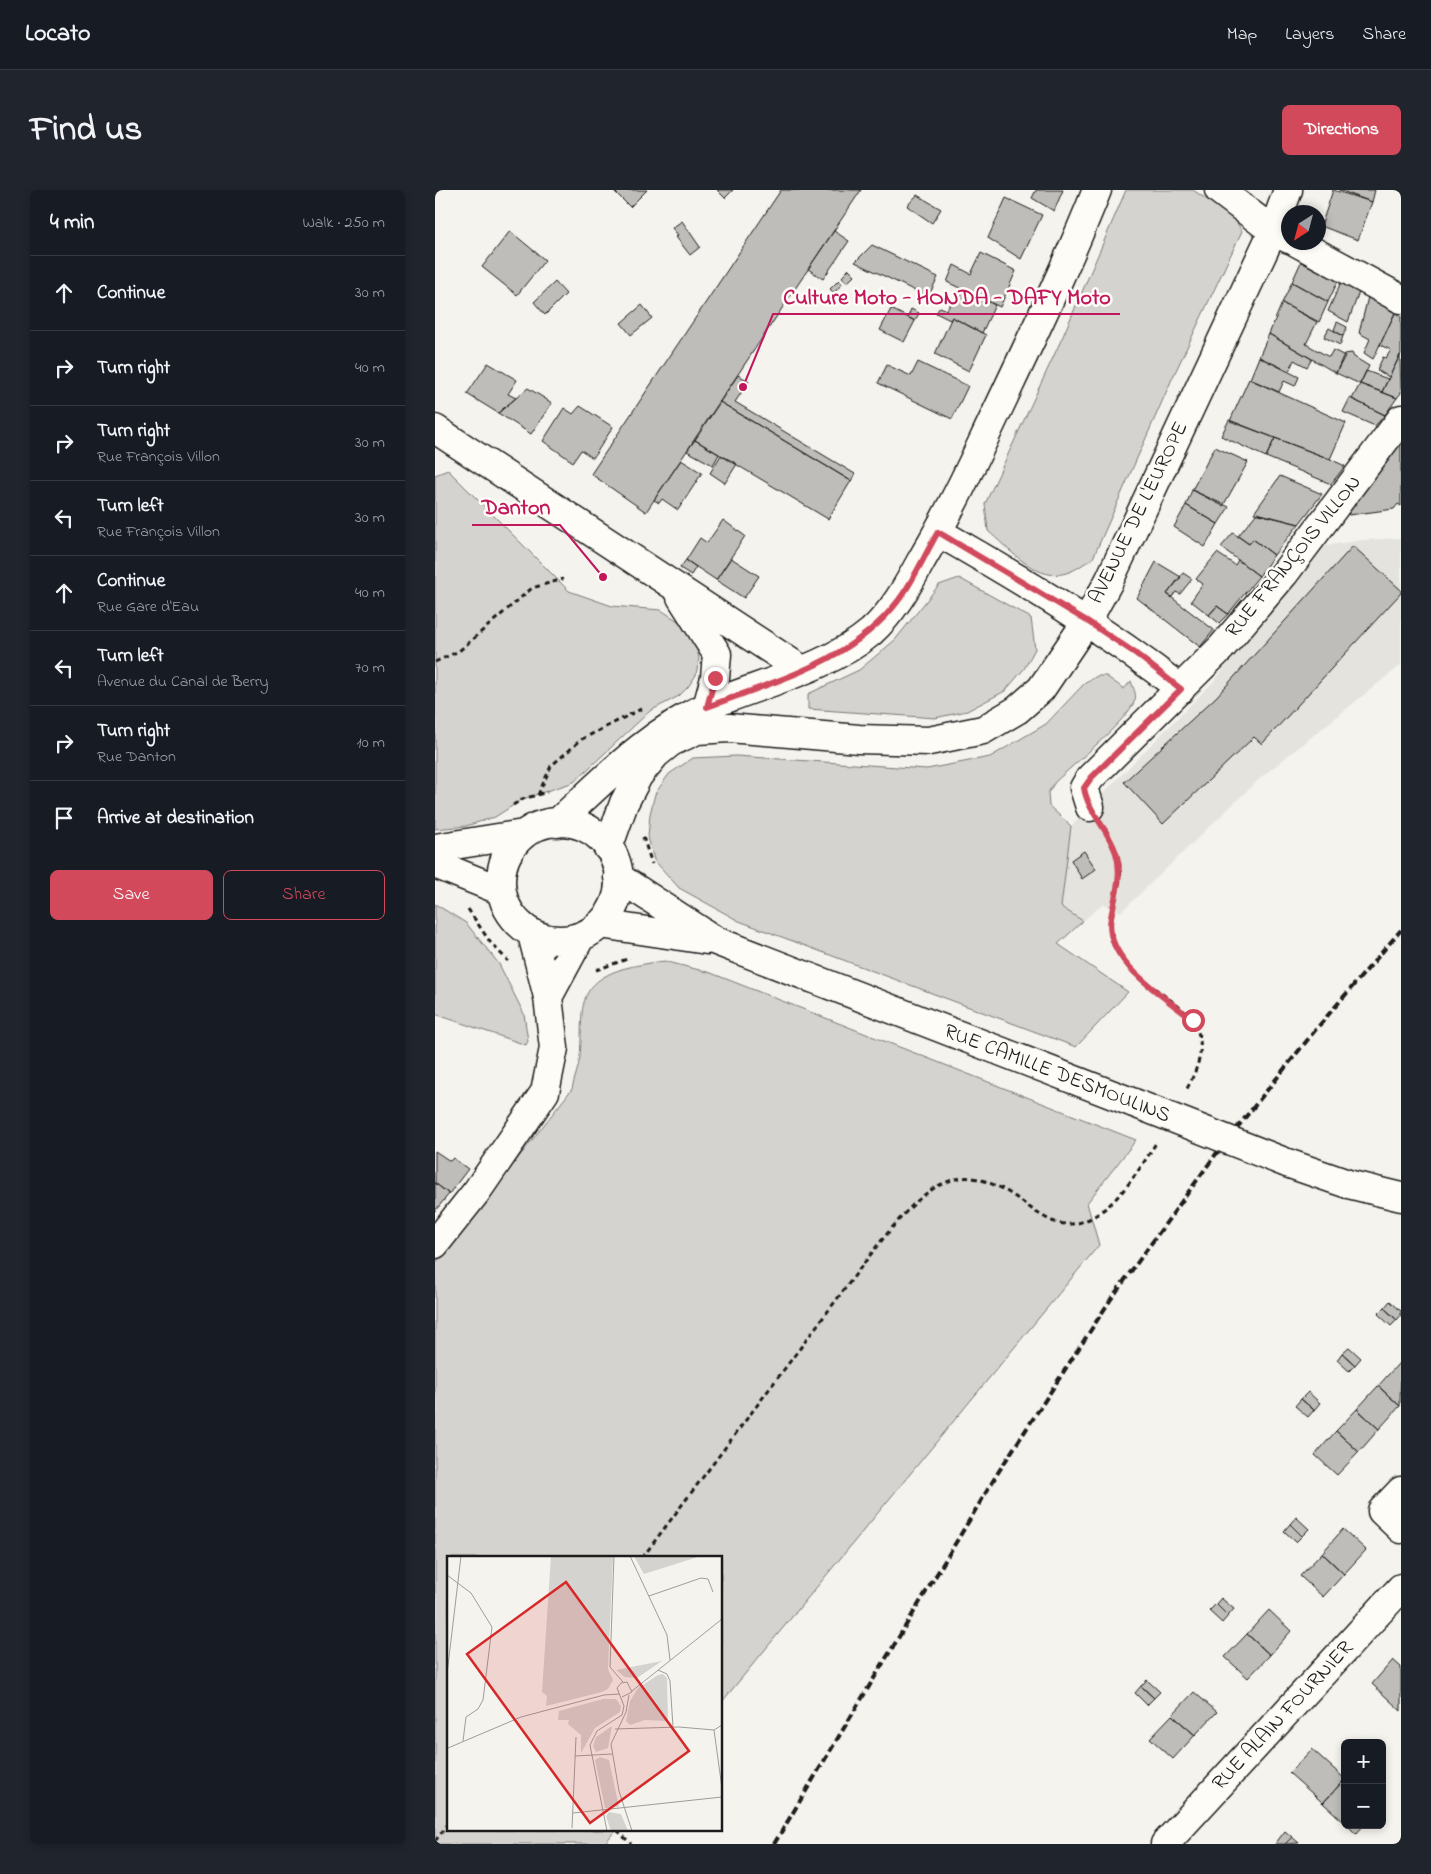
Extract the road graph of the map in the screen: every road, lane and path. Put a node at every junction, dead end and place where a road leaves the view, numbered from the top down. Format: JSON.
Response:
{"nodes":[{"id":1,"x":1097,"y":190,"type":"edge"},
{"id":2,"x":1219,"y":190,"type":"edge"},
{"id":3,"x":1288,"y":190,"type":"edge"},
{"id":4,"x":1287,"y":205,"type":"edge"},
{"id":5,"x":1281,"y":233,"type":"edge"},
{"id":6,"x":1281,"y":247,"type":"edge"},
{"id":7,"x":1310,"y":250,"type":"edge"},
{"id":8,"x":1401,"y":299,"type":"edge"},
{"id":9,"x":1401,"y":419,"type":"edge"},
{"id":10,"x":435,"y":429,"type":"edge"},
{"id":11,"x":938,"y":532,"type":"junction"},
{"id":12,"x":563,"y":579,"type":"dead end"},
{"id":13,"x":676,"y":589,"type":"junction"},
{"id":14,"x":1087,"y":621,"type":"junction"},
{"id":15,"x":435,"y":662,"type":"edge"},
{"id":16,"x":802,"y":670,"type":"junction"},
{"id":17,"x":1181,"y":689,"type":"junction"},
{"id":18,"x":707,"y":707,"type":"junction"},
{"id":19,"x":1090,"y":807,"type":"joint"},
{"id":20,"x":557,"y":822,"type":"junction"},
{"id":21,"x":524,"y":834,"type":"junction"},
{"id":22,"x":435,"y":848,"type":"edge"},
{"id":23,"x":608,"y":848,"type":"junction"},
{"id":24,"x":435,"y":864,"type":"edge"},
{"id":25,"x":618,"y":877,"type":"junction"},
{"id":26,"x":501,"y":890,"type":"junction"},
{"id":27,"x":591,"y":930,"type":"junction"},
{"id":28,"x":532,"y":934,"type":"junction"},
{"id":29,"x":716,"y":942,"type":"junction"},
{"id":30,"x":548,"y":997,"type":"junction"},
{"id":31,"x":1181,"y":1098,"type":"dead end"},
{"id":32,"x":1159,"y":1138,"type":"dead end"},
{"id":33,"x":1401,"y":1197,"type":"edge"},
{"id":34,"x":435,"y":1244,"type":"edge"},
{"id":35,"x":1401,"y":1491,"type":"edge"},
{"id":36,"x":1401,"y":1529,"type":"edge"},
{"id":37,"x":644,"y":1556,"type":"edge"},
{"id":38,"x":1401,"y":1588,"type":"edge"},
{"id":39,"x":447,"y":1826,"type":"edge"},
{"id":40,"x":619,"y":1832,"type":"edge"},
{"id":41,"x":435,"y":1841,"type":"edge"},
{"id":42,"x":631,"y":1844,"type":"edge"},
{"id":43,"x":1165,"y":1844,"type":"edge"}],
"edges":[{"from":1,"to":11,"type":"street"},
{"from":2,"to":5,"type":"street"},
{"from":3,"to":4,"type":"street","name":"AVENUE DE L'EUROPE"},
{"from":6,"to":14,"type":"street","name":"AVENUE DE L'EUROPE"},
{"from":7,"to":8,"type":"street"},
{"from":9,"to":17,"type":"street","name":"RUE FRANÇOIS VILLON"},
{"from":10,"to":13,"type":"street"},
{"from":11,"to":14,"type":"street"},
{"from":11,"to":16,"type":"street"},
{"from":12,"to":15,"type":"path"},
{"from":13,"to":16,"type":"street"},
{"from":13,"to":18,"type":"street"},
{"from":14,"to":17,"type":"street"},
{"from":14,"to":23,"type":"street","name":"AVENUE DE L'EUROPE"},
{"from":16,"to":18,"type":"street"},
{"from":17,"to":19,"type":"street","name":"RUE FRANÇOIS VILLON"},
{"from":18,"to":20,"type":"street"},
{"from":19,"to":31,"type":"path"},
{"from":20,"to":21,"type":"street"},
{"from":20,"to":23,"type":"street"},
{"from":21,"to":22,"type":"street"},
{"from":21,"to":26,"type":"street"},
{"from":23,"to":25,"type":"street"},
{"from":24,"to":26,"type":"street"},
{"from":25,"to":27,"type":"street"},
{"from":25,"to":29,"type":"street","name":"RUE CAMILLE DESMOULINS"},
{"from":26,"to":28,"type":"street"},
{"from":27,"to":28,"type":"street"},
{"from":27,"to":29,"type":"street","name":"RUE CAMILLE DESMOULINS"},
{"from":27,"to":30,"type":"street"},
{"from":28,"to":30,"type":"street"},
{"from":29,"to":33,"type":"street","name":"RUE CAMILLE DESMOULINS","bridge":true},
{"from":30,"to":34,"type":"street"},
{"from":32,"to":37,"type":"path"},
{"from":35,"to":36,"type":"street"},
{"from":38,"to":43,"type":"street","name":"RUE ALAIN FOURNIER"},
{"from":39,"to":41,"type":"path"},
{"from":40,"to":42,"type":"path"}]}
